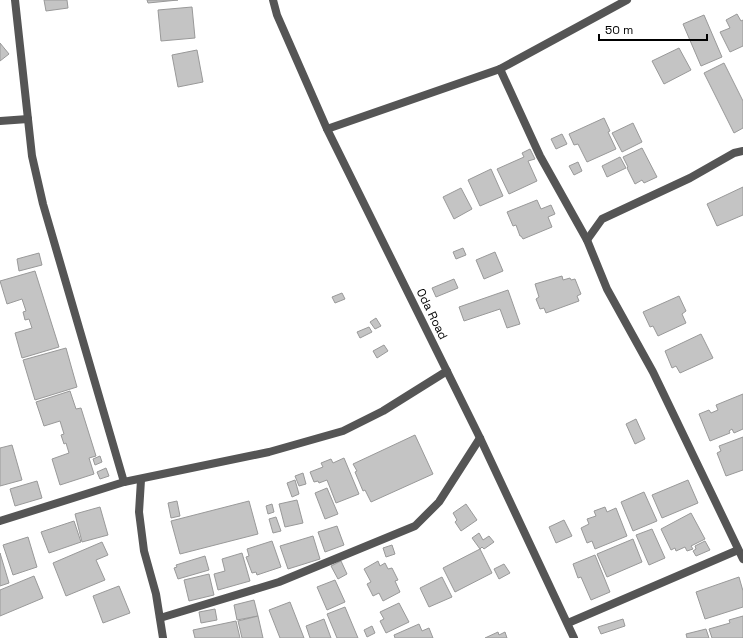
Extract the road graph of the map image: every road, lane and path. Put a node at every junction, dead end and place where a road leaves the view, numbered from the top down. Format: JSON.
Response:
{"nodes":[{"id":1,"x":15,"y":0,"type":"edge"},
{"id":2,"x":273,"y":0,"type":"edge"},
{"id":3,"x":627,"y":0,"type":"edge"},
{"id":4,"x":500,"y":69,"type":"junction"},
{"id":5,"x":28,"y":119,"type":"junction"},
{"id":6,"x":0,"y":121,"type":"edge"},
{"id":7,"x":327,"y":129,"type":"junction"},
{"id":8,"x":743,"y":151,"type":"edge"},
{"id":9,"x":587,"y":240,"type":"junction"},
{"id":10,"x":446,"y":371,"type":"junction"},
{"id":11,"x":480,"y":438,"type":"junction"},
{"id":12,"x":141,"y":480,"type":"junction"},
{"id":13,"x":124,"y":482,"type":"junction"},
{"id":14,"x":0,"y":522,"type":"edge"},
{"id":15,"x":738,"y":550,"type":"junction"},
{"id":16,"x":743,"y":559,"type":"edge"},
{"id":17,"x":160,"y":618,"type":"junction"},
{"id":18,"x":568,"y":623,"type":"junction"},
{"id":19,"x":163,"y":638,"type":"edge"},
{"id":20,"x":574,"y":638,"type":"edge"}],
"edges":[{"from":1,"to":5,"type":"street"},
{"from":2,"to":7,"type":"street","name":"Oda Road"},
{"from":3,"to":4,"type":"street"},
{"from":4,"to":7,"type":"street"},
{"from":4,"to":9,"type":"street"},
{"from":5,"to":6,"type":"street"},
{"from":5,"to":13,"type":"street"},
{"from":7,"to":10,"type":"street","name":"Oda Road"},
{"from":8,"to":9,"type":"street"},
{"from":9,"to":15,"type":"street"},
{"from":10,"to":11,"type":"street","name":"Oda Road"},
{"from":10,"to":12,"type":"street"},
{"from":11,"to":17,"type":"street"},
{"from":11,"to":18,"type":"street","name":"Oda Road"},
{"from":12,"to":13,"type":"street"},
{"from":12,"to":17,"type":"street"},
{"from":13,"to":14,"type":"street"},
{"from":15,"to":16,"type":"street"},
{"from":15,"to":18,"type":"street"},
{"from":17,"to":19,"type":"street"},
{"from":18,"to":20,"type":"street","name":"Oda Road"}]}
